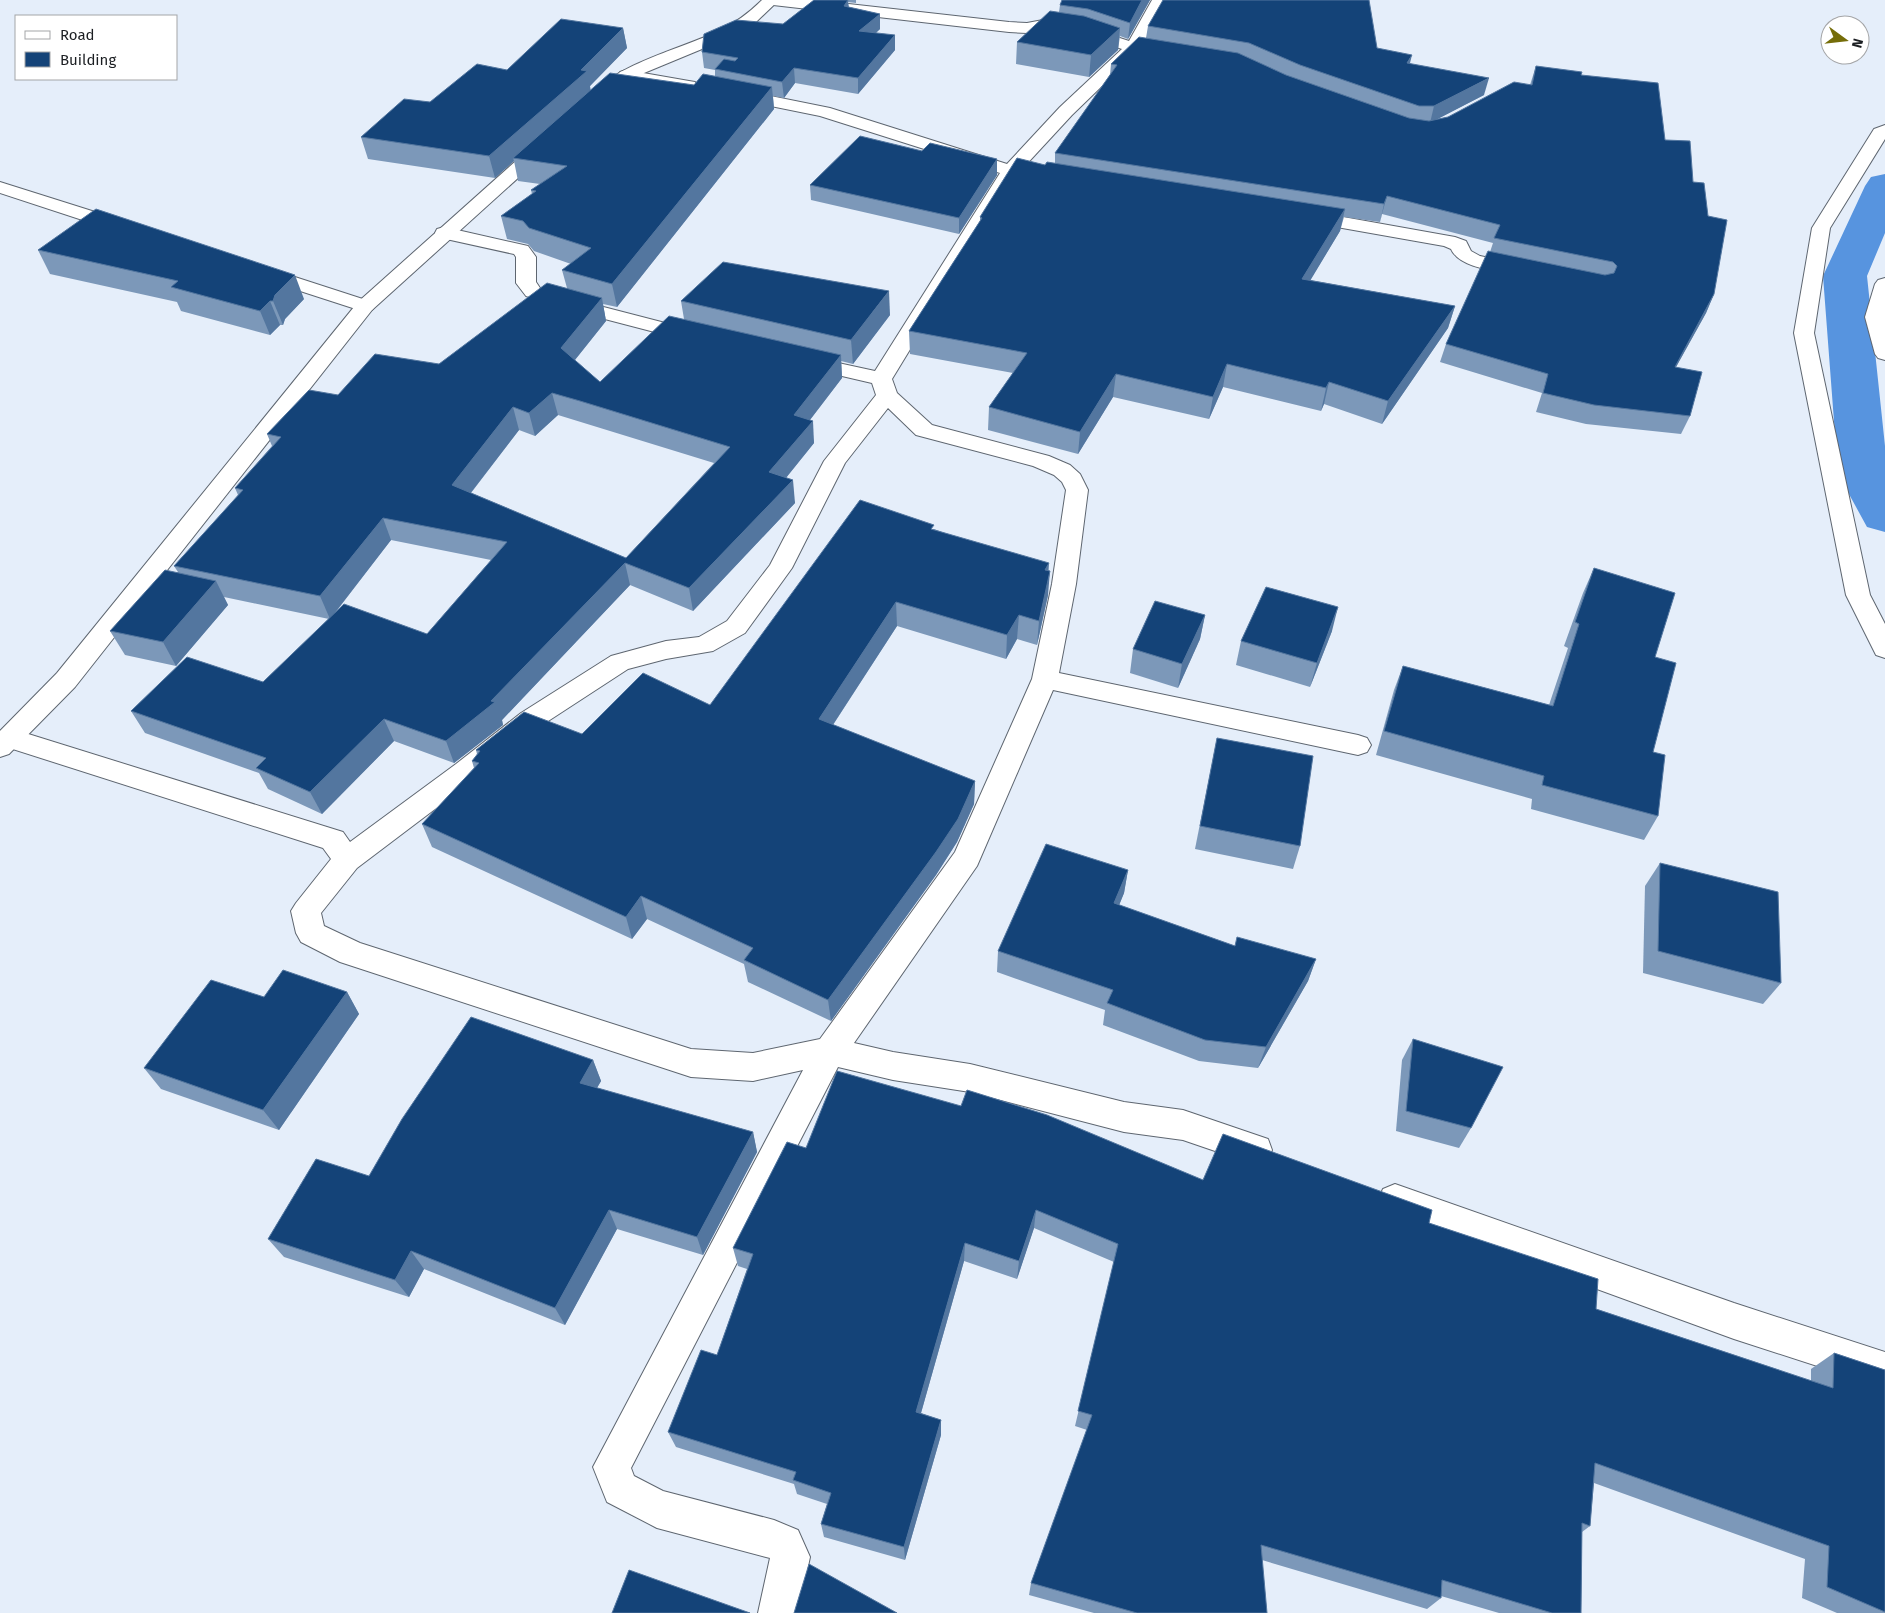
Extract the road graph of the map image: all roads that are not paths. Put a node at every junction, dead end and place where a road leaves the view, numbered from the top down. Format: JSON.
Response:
{"nodes":[{"id":1,"x":772,"y":0,"type":"edge"},
{"id":2,"x":1160,"y":0,"type":"edge"},
{"id":3,"x":1133,"y":47,"type":"junction"},
{"id":4,"x":1179,"y":54,"type":"edge"},
{"id":5,"x":626,"y":75,"type":"junction"},
{"id":6,"x":702,"y":88,"type":"edge"},
{"id":7,"x":721,"y":92,"type":"edge"},
{"id":8,"x":582,"y":111,"type":"edge"},
{"id":9,"x":560,"y":130,"type":"edge"},
{"id":10,"x":1885,"y":130,"type":"edge"},
{"id":11,"x":1010,"y":171,"type":"junction"},
{"id":12,"x":1062,"y":180,"type":"edge"},
{"id":13,"x":0,"y":187,"type":"edge"},
{"id":14,"x":1287,"y":214,"type":"edge"},
{"id":15,"x":140,"y":232,"type":"edge"},
{"id":16,"x":444,"y":233,"type":"junction"},
{"id":17,"x":243,"y":266,"type":"edge"},
{"id":18,"x":1540,"y":274,"type":"edge"},
{"id":19,"x":1885,"y":284,"type":"edge"},
{"id":20,"x":365,"y":306,"type":"junction"},
{"id":21,"x":710,"y":340,"type":"edge"},
{"id":22,"x":1885,"y":354,"type":"edge"},
{"id":23,"x":786,"y":357,"type":"edge"},
{"id":24,"x":884,"y":387,"type":"junction"},
{"id":25,"x":1885,"y":649,"type":"edge"},
{"id":26,"x":1045,"y":679,"type":"junction"},
{"id":27,"x":5,"y":742,"type":"edge"},
{"id":28,"x":1358,"y":745,"type":"dead end"},
{"id":29,"x":347,"y":860,"type":"junction"},
{"id":30,"x":830,"y":1050,"type":"junction"},
{"id":31,"x":1285,"y":1161,"type":"edge"},
{"id":32,"x":1369,"y":1191,"type":"edge"},
{"id":33,"x":1885,"y":1370,"type":"edge"},
{"id":34,"x":778,"y":1613,"type":"edge"}],
"edges":[{"from":1,"to":3,"type":"street"},
{"from":1,"to":5,"type":"street"},
{"from":2,"to":3,"type":"street"},
{"from":3,"to":4,"type":"street"},
{"from":3,"to":11,"type":"street"},
{"from":5,"to":6,"type":"street"},
{"from":5,"to":8,"type":"street"},
{"from":7,"to":11,"type":"street"},
{"from":9,"to":16,"type":"street"},
{"from":10,"to":25,"type":"street"},
{"from":11,"to":12,"type":"street"},
{"from":11,"to":24,"type":"street"},
{"from":13,"to":15,"type":"street"},
{"from":14,"to":18,"type":"street"},
{"from":16,"to":20,"type":"street"},
{"from":16,"to":21,"type":"street"},
{"from":17,"to":20,"type":"street"},
{"from":19,"to":22,"type":"street"},
{"from":20,"to":27,"type":"street"},
{"from":23,"to":24,"type":"street"},
{"from":24,"to":26,"type":"street"},
{"from":24,"to":29,"type":"street"},
{"from":26,"to":28,"type":"street"},
{"from":26,"to":30,"type":"street"},
{"from":27,"to":29,"type":"street"},
{"from":29,"to":30,"type":"street"},
{"from":30,"to":31,"type":"street"},
{"from":30,"to":34,"type":"street"},
{"from":32,"to":33,"type":"street"}]}
